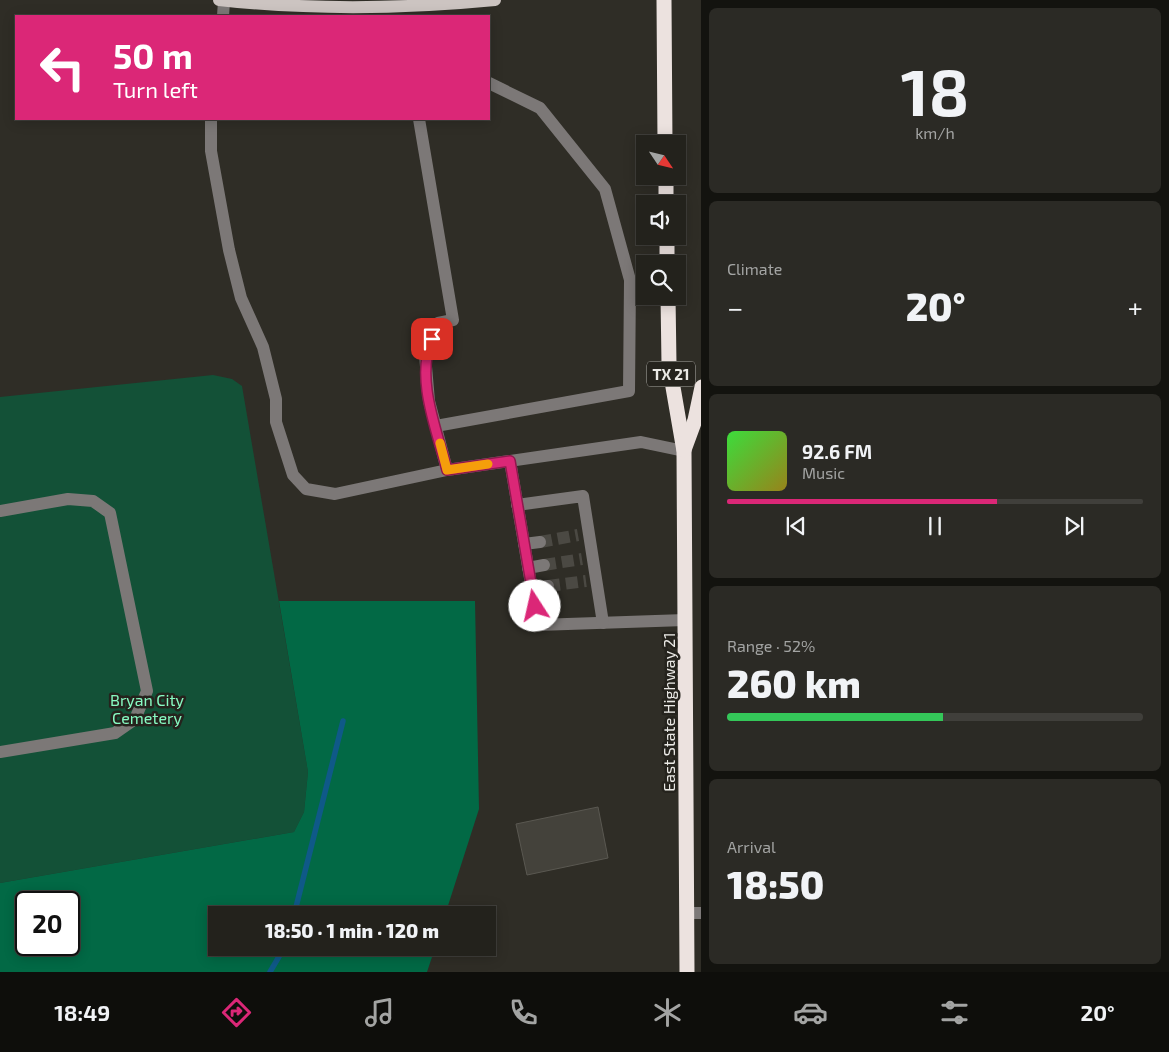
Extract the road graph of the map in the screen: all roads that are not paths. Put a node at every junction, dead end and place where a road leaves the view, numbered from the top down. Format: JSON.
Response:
{"nodes":[{"id":1,"x":219,"y":0,"type":"edge"},
{"id":2,"x":495,"y":0,"type":"edge"},
{"id":3,"x":664,"y":0,"type":"edge"},
{"id":4,"x":224,"y":1,"type":"edge"},
{"id":5,"x":423,"y":2,"type":"edge"},
{"id":6,"x":223,"y":15,"type":"edge"},
{"id":7,"x":490,"y":83,"type":"edge"},
{"id":8,"x":211,"y":120,"type":"edge"},
{"id":9,"x":418,"y":120,"type":"edge"},
{"id":10,"x":665,"y":135,"type":"edge"},
{"id":11,"x":668,"y":305,"type":"edge"},
{"id":12,"x":701,"y":395,"type":"edge"},
{"id":13,"x":698,"y":420,"type":"edge"},
{"id":14,"x":436,"y":426,"type":"junction"},
{"id":15,"x":684,"y":451,"type":"junction"},
{"id":16,"x":510,"y":461,"type":"junction"},
{"id":17,"x":447,"y":470,"type":"junction"},
{"id":18,"x":518,"y":505,"type":"junction"},
{"id":19,"x":0,"y":511,"type":"edge"},
{"id":20,"x":540,"y":542,"type":"tunnel mouth"},
{"id":21,"x":524,"y":544,"type":"junction"},
{"id":22,"x":544,"y":565,"type":"tunnel mouth"},
{"id":23,"x":528,"y":568,"type":"junction"},
{"id":24,"x":548,"y":586,"type":"tunnel mouth"},
{"id":25,"x":532,"y":588,"type":"junction"},
{"id":26,"x":685,"y":620,"type":"junction"},
{"id":27,"x":604,"y":623,"type":"junction"},
{"id":28,"x":0,"y":752,"type":"edge"},
{"id":29,"x":686,"y":913,"type":"junction"},
{"id":30,"x":701,"y":913,"type":"edge"},
{"id":31,"x":687,"y":972,"type":"edge"}],
"edges":[{"from":1,"to":4,"type":"main road"},
{"from":2,"to":5,"type":"main road"},
{"from":3,"to":10,"type":"highway"},
{"from":4,"to":5,"type":"main road"},
{"from":4,"to":6,"type":"lane"},
{"from":7,"to":14,"type":"lane"},
{"from":8,"to":17,"type":"lane"},
{"from":9,"to":14,"type":"lane"},
{"from":11,"to":15,"type":"highway","name":"East State Highway 21","number":"TX 21"},
{"from":12,"to":13,"type":"highway","name":"East State Highway 21","number":"TX 21"},
{"from":13,"to":15,"type":"highway","name":"East State Highway 21","number":"TX 21"},
{"from":14,"to":17,"type":"lane"},
{"from":15,"to":16,"type":"lane"},
{"from":15,"to":26,"type":"highway","name":"East State Highway 21","number":"TX 21"},
{"from":16,"to":17,"type":"lane"},
{"from":16,"to":18,"type":"lane"},
{"from":18,"to":21,"type":"lane"},
{"from":18,"to":27,"type":"lane"},
{"from":19,"to":28,"type":"lane"},
{"from":20,"to":21,"type":"lane"},
{"from":21,"to":23,"type":"lane"},
{"from":22,"to":23,"type":"lane"},
{"from":23,"to":25,"type":"lane"},
{"from":24,"to":25,"type":"lane"},
{"from":25,"to":27,"type":"lane"},
{"from":26,"to":27,"type":"lane"},
{"from":26,"to":29,"type":"highway","name":"East State Highway 21","number":"TX 21"},
{"from":29,"to":30,"type":"lane"},
{"from":29,"to":31,"type":"highway","name":"East State Highway 21","number":"TX 21"}]}
